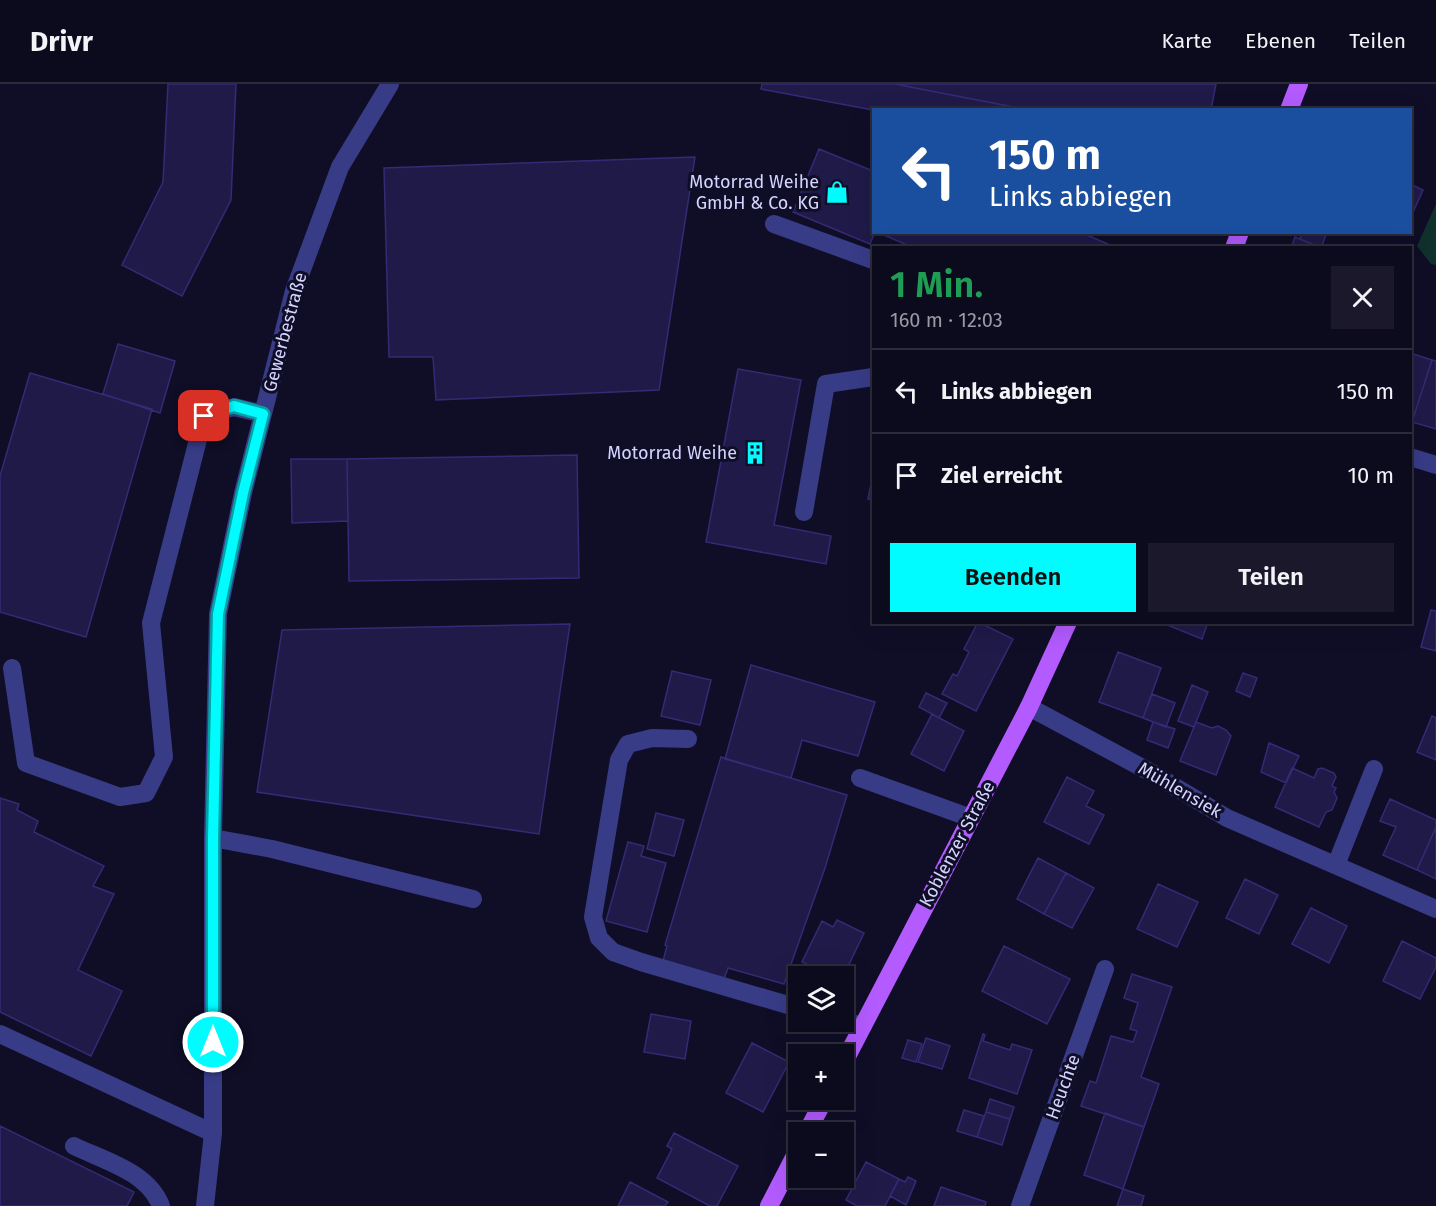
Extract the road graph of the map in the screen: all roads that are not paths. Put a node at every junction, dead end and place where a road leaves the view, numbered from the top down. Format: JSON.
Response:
{"nodes":[{"id":1,"x":390,"y":84,"type":"edge"},
{"id":2,"x":1299,"y":84,"type":"edge"},
{"id":3,"x":1290,"y":108,"type":"edge"},
{"id":4,"x":774,"y":224,"type":"dead end"},
{"id":5,"x":872,"y":260,"type":"edge"},
{"id":6,"x":872,"y":377,"type":"edge"},
{"id":7,"x":263,"y":414,"type":"junction"},
{"id":8,"x":1412,"y":458,"type":"edge"},
{"id":9,"x":1436,"y":465,"type":"edge"},
{"id":10,"x":804,"y":512,"type":"dead end"},
{"id":11,"x":1067,"y":624,"type":"edge"},
{"id":12,"x":12,"y":668,"type":"dead end"},
{"id":13,"x":1029,"y":707,"type":"junction"},
{"id":14,"x":688,"y":739,"type":"dead end"},
{"id":15,"x":1374,"y":769,"type":"dead end"},
{"id":16,"x":860,"y":778,"type":"dead end"},
{"id":17,"x":971,"y":818,"type":"junction"},
{"id":18,"x":213,"y":838,"type":"junction"},
{"id":19,"x":1336,"y":865,"type":"junction"},
{"id":20,"x":473,"y":899,"type":"dead end"},
{"id":21,"x":1436,"y":909,"type":"edge"},
{"id":22,"x":1105,"y":969,"type":"dead end"},
{"id":23,"x":788,"y":1005,"type":"edge"},
{"id":24,"x":854,"y":1024,"type":"edge"},
{"id":25,"x":862,"y":1026,"type":"junction"},
{"id":26,"x":0,"y":1034,"type":"edge"},
{"id":27,"x":853,"y":1044,"type":"edge"},
{"id":28,"x":213,"y":1132,"type":"junction"},
{"id":29,"x":74,"y":1146,"type":"dead end"},
{"id":30,"x":788,"y":1169,"type":"edge"},
{"id":31,"x":161,"y":1206,"type":"edge"},
{"id":32,"x":205,"y":1206,"type":"edge"},
{"id":33,"x":769,"y":1206,"type":"edge"},
{"id":34,"x":1020,"y":1206,"type":"edge"}],
"edges":[{"from":1,"to":7,"type":"street","name":"Gewerbestraße"},
{"from":2,"to":3,"type":"main road"},
{"from":4,"to":5,"type":"street"},
{"from":6,"to":10,"type":"street"},
{"from":7,"to":12,"type":"street"},
{"from":7,"to":18,"type":"street","name":"Gewerbestraße"},
{"from":8,"to":9,"type":"street"},
{"from":11,"to":13,"type":"main road","name":"Koblenzer Straße"},
{"from":13,"to":17,"type":"main road","name":"Koblenzer Straße"},
{"from":13,"to":19,"type":"street","name":"Mühlensiek"},
{"from":14,"to":23,"type":"street"},
{"from":15,"to":19,"type":"street"},
{"from":16,"to":17,"type":"street"},
{"from":17,"to":25,"type":"main road","name":"Koblenzer Straße"},
{"from":18,"to":20,"type":"street"},
{"from":18,"to":28,"type":"street","name":"Gewerbestraße"},
{"from":19,"to":21,"type":"street","name":"Mühlensiek"},
{"from":22,"to":34,"type":"street","name":"Heuchte"},
{"from":24,"to":25,"type":"street"},
{"from":25,"to":27,"type":"main road","name":"Koblenzer Straße"},
{"from":26,"to":28,"type":"street"},
{"from":28,"to":32,"type":"street","name":"Gewerbestraße"},
{"from":29,"to":31,"type":"street"},
{"from":30,"to":33,"type":"main road"}]}
